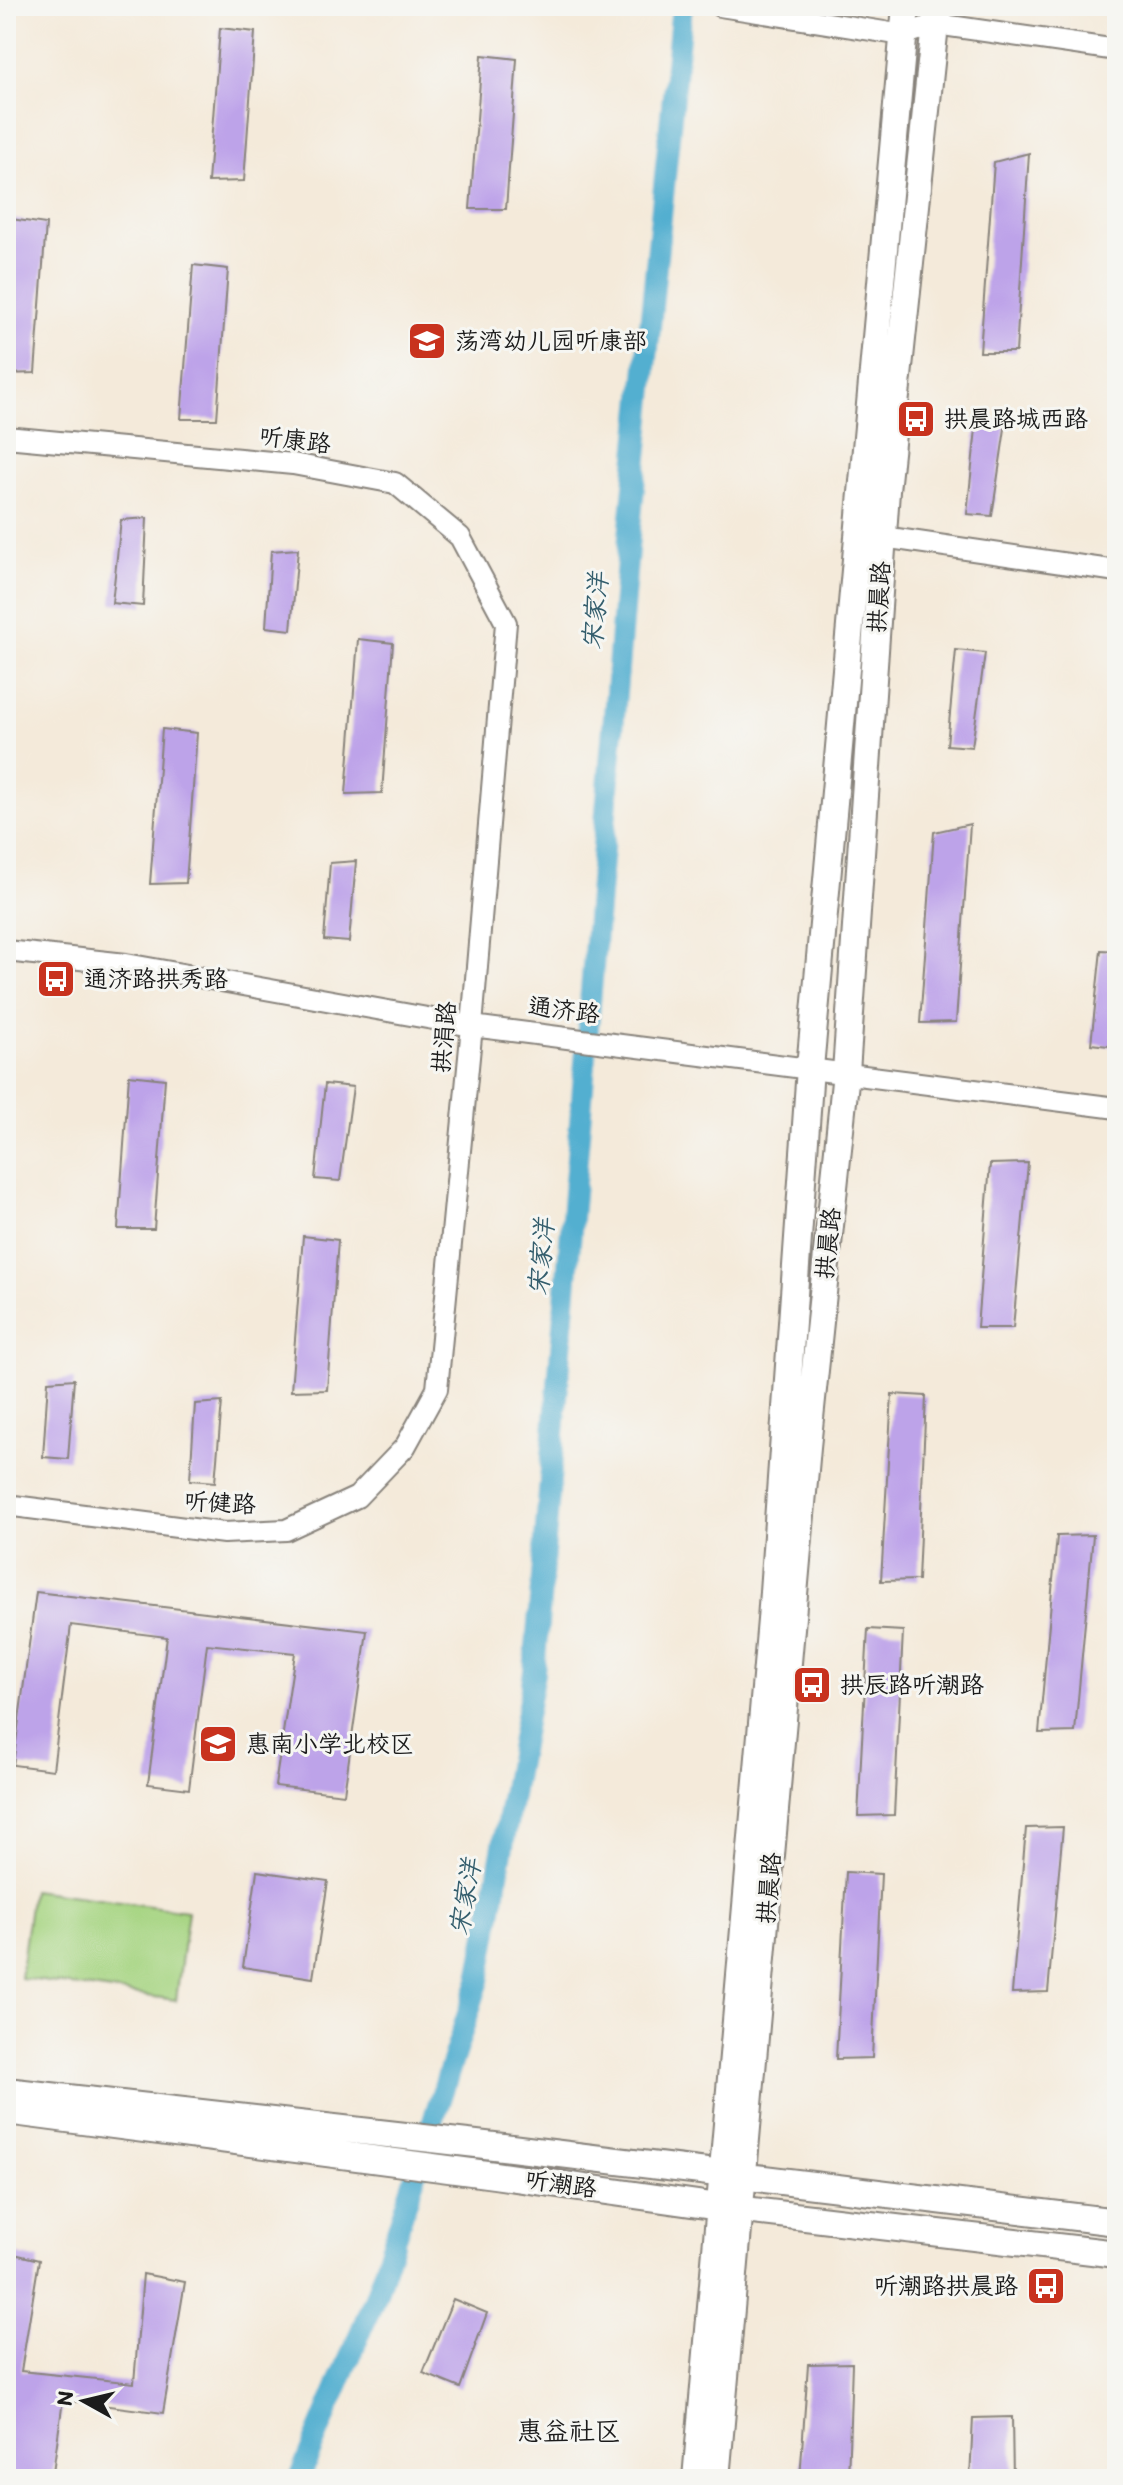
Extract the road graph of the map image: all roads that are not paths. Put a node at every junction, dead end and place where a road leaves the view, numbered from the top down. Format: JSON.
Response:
{"nodes":[{"id":1,"x":720,"y":6,"type":"edge"},
{"id":2,"x":906,"y":6,"type":"edge"},
{"id":3,"x":913,"y":6,"type":"edge"},
{"id":4,"x":936,"y":15,"type":"edge"},
{"id":5,"x":903,"y":35,"type":"junction"},
{"id":6,"x":1117,"y":50,"type":"edge"},
{"id":7,"x":6,"y":437,"type":"edge"},
{"id":8,"x":883,"y":537,"type":"junction"},
{"id":9,"x":1117,"y":571,"type":"edge"},
{"id":10,"x":506,"y":623,"type":"joint"},
{"id":11,"x":6,"y":951,"type":"edge"},
{"id":12,"x":472,"y":1026,"type":"junction"},
{"id":13,"x":810,"y":1068,"type":"junction"},
{"id":14,"x":846,"y":1072,"type":"junction"},
{"id":15,"x":1117,"y":1108,"type":"edge"},
{"id":16,"x":405,"y":1447,"type":"joint"},
{"id":17,"x":6,"y":1505,"type":"edge"},
{"id":18,"x":6,"y":2091,"type":"edge"},
{"id":19,"x":6,"y":2111,"type":"edge"},
{"id":20,"x":733,"y":2176,"type":"junction"},
{"id":21,"x":729,"y":2208,"type":"junction"},
{"id":22,"x":1117,"y":2222,"type":"edge"},
{"id":23,"x":1117,"y":2254,"type":"edge"},
{"id":24,"x":696,"y":2479,"type":"edge"},
{"id":25,"x":716,"y":2479,"type":"edge"}],
"edges":[{"from":1,"to":5,"type":"street"},
{"from":2,"to":5,"type":"main road","name":"拱晨路"},
{"from":3,"to":4,"type":"street"},
{"from":4,"to":5,"type":"street"},
{"from":4,"to":6,"type":"street"},
{"from":4,"to":8,"type":"main road","name":"拱晨路"},
{"from":5,"to":13,"type":"main road","name":"拱晨路"},
{"from":7,"to":10,"type":"street","name":"听康路"},
{"from":8,"to":9,"type":"street"},
{"from":8,"to":14,"type":"main road","name":"拱晨路"},
{"from":10,"to":12,"type":"street","name":"拱涓路"},
{"from":11,"to":12,"type":"street","name":"通济路"},
{"from":12,"to":13,"type":"street","name":"通济路"},
{"from":12,"to":16,"type":"street","name":"拱涓路"},
{"from":13,"to":14,"type":"street","name":"通济路"},
{"from":13,"to":20,"type":"main road","name":"拱晨路"},
{"from":14,"to":15,"type":"street","name":"通济路"},
{"from":14,"to":20,"type":"main road","name":"拱晨路"},
{"from":16,"to":17,"type":"street","name":"听健路"},
{"from":18,"to":20,"type":"main road","name":"听潮路"},
{"from":19,"to":21,"type":"main road","name":"听潮路"},
{"from":20,"to":21,"type":"main road","name":"拱晨路"},
{"from":20,"to":22,"type":"main road","name":"听潮路"},
{"from":21,"to":23,"type":"main road","name":"听潮路"},
{"from":21,"to":24,"type":"main road","name":"拱晨路"},
{"from":21,"to":25,"type":"main road","name":"拱晨路"}]}
